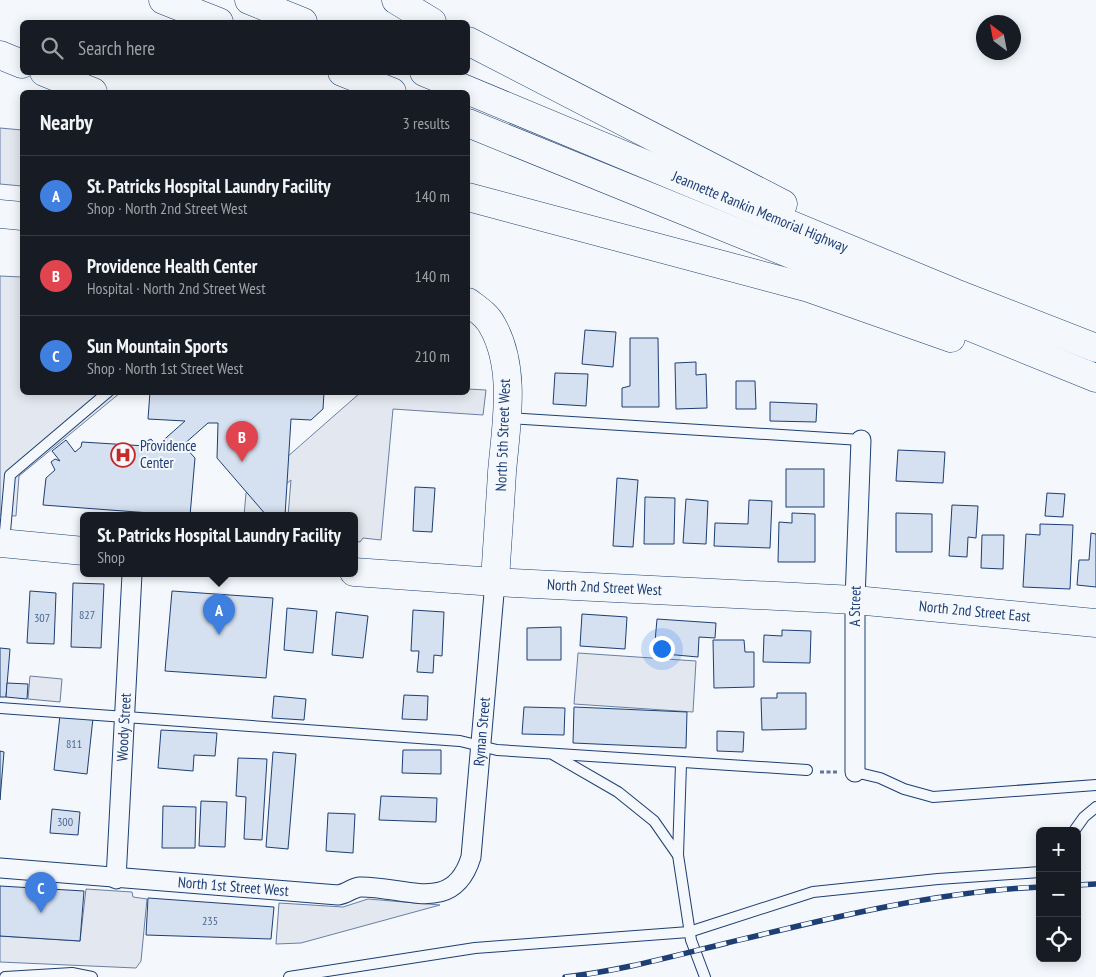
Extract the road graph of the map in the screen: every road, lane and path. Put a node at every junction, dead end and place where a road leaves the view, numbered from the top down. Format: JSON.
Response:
{"nodes":[{"id":1,"x":163,"y":0,"type":"edge"},
{"id":2,"x":249,"y":0,"type":"edge"},
{"id":3,"x":396,"y":0,"type":"edge"},
{"id":4,"x":214,"y":20,"type":"edge"},
{"id":5,"x":298,"y":20,"type":"edge"},
{"id":6,"x":429,"y":20,"type":"edge"},
{"id":7,"x":470,"y":42,"type":"edge"},
{"id":8,"x":0,"y":54,"type":"edge"},
{"id":9,"x":20,"y":63,"type":"edge"},
{"id":10,"x":51,"y":75,"type":"edge"},
{"id":11,"x":350,"y":75,"type":"edge"},
{"id":12,"x":431,"y":75,"type":"edge"},
{"id":13,"x":87,"y":90,"type":"edge"},
{"id":14,"x":387,"y":90,"type":"edge"},
{"id":15,"x":467,"y":90,"type":"edge"},
{"id":16,"x":470,"y":91,"type":"edge"},
{"id":17,"x":470,"y":124,"type":"edge"},
{"id":18,"x":470,"y":198,"type":"edge"},
{"id":19,"x":0,"y":214,"type":"edge"},
{"id":20,"x":20,"y":216,"type":"edge"},
{"id":21,"x":955,"y":293,"type":"junction"},
{"id":22,"x":470,"y":303,"type":"edge"},
{"id":23,"x":1096,"y":348,"type":"edge"},
{"id":24,"x":1096,"y":378,"type":"edge"},
{"id":25,"x":1096,"y":388,"type":"edge"},
{"id":26,"x":104,"y":395,"type":"edge"},
{"id":27,"x":506,"y":418,"type":"junction"},
{"id":28,"x":860,"y":440,"type":"joint"},
{"id":29,"x":2,"y":543,"type":"edge"},
{"id":30,"x":80,"y":551,"type":"edge"},
{"id":31,"x":358,"y":572,"type":"edge"},
{"id":32,"x":132,"y":577,"type":"edge"},
{"id":33,"x":495,"y":582,"type":"junction"},
{"id":34,"x":855,"y":600,"type":"junction"},
{"id":35,"x":1096,"y":624,"type":"edge"},
{"id":36,"x":0,"y":708,"type":"edge"},
{"id":37,"x":125,"y":718,"type":"junction"},
{"id":38,"x":482,"y":746,"type":"junction"},
{"id":39,"x":541,"y":752,"type":"junction"},
{"id":40,"x":681,"y":764,"type":"junction"},
{"id":41,"x":808,"y":770,"type":"joint"},
{"id":42,"x":856,"y":772,"type":"junction"},
{"id":43,"x":1096,"y":785,"type":"edge"},
{"id":44,"x":1096,"y":807,"type":"edge"},
{"id":45,"x":1077,"y":827,"type":"edge"},
{"id":46,"x":678,"y":855,"type":"junction"},
{"id":47,"x":0,"y":868,"type":"edge"},
{"id":48,"x":1036,"y":872,"type":"edge"},
{"id":49,"x":116,"y":879,"type":"junction"},
{"id":50,"x":461,"y":880,"type":"joint"},
{"id":51,"x":689,"y":932,"type":"junction"},
{"id":52,"x":5,"y":977,"type":"edge"},
{"id":53,"x":92,"y":977,"type":"edge"},
{"id":54,"x":288,"y":977,"type":"edge"},
{"id":55,"x":705,"y":977,"type":"edge"}],
"edges":[{"from":1,"to":4,"type":"main road"},
{"from":2,"to":5,"type":"main road"},
{"from":3,"to":6,"type":"main road"},
{"from":7,"to":21,"type":"main road"},
{"from":8,"to":9,"type":"main road"},
{"from":10,"to":13,"type":"main road"},
{"from":11,"to":14,"type":"main road"},
{"from":12,"to":15,"type":"main road","name":"Jeannette Rankin Memorial Highway"},
{"from":16,"to":21,"type":"main road","name":"Jeannette Rankin Memorial Highway"},
{"from":17,"to":24,"type":"main road","name":"Jeannette Rankin Memorial Highway"},
{"from":18,"to":25,"type":"main road"},
{"from":19,"to":20,"type":"main road"},
{"from":21,"to":23,"type":"main road","name":"Jeannette Rankin Memorial Highway"},
{"from":22,"to":27,"type":"main road","name":"North 5th Street West"},
{"from":26,"to":29,"type":"lane"},
{"from":27,"to":28,"type":"lane"},
{"from":27,"to":33,"type":"main road","name":"North 5th Street West"},
{"from":28,"to":34,"type":"street","name":"A Street"},
{"from":29,"to":30,"type":"main road"},
{"from":31,"to":33,"type":"main road","name":"North 2nd Street West"},
{"from":32,"to":37,"type":"street","name":"Woody Street"},
{"from":33,"to":34,"type":"main road","name":"North 2nd Street West"},
{"from":33,"to":38,"type":"street","name":"Ryman Street"},
{"from":34,"to":35,"type":"main road","name":"North 2nd Street East"},
{"from":34,"to":42,"type":"street","name":"A Street"},
{"from":36,"to":37,"type":"lane"},
{"from":37,"to":38,"type":"lane"},
{"from":37,"to":49,"type":"street","name":"Woody Street"},
{"from":38,"to":39,"type":"lane"},
{"from":38,"to":50,"type":"street","name":"Ryman Street"},
{"from":39,"to":40,"type":"lane"},
{"from":39,"to":46,"type":"lane"},
{"from":40,"to":41,"type":"lane"},
{"from":40,"to":46,"type":"lane"},
{"from":41,"to":42,"type":"path"},
{"from":42,"to":43,"type":"lane"},
{"from":44,"to":45,"type":"lane"},
{"from":46,"to":51,"type":"lane"},
{"from":47,"to":49,"type":"street","name":"North 1st Street West"},
{"from":48,"to":51,"type":"lane"},
{"from":49,"to":50,"type":"street","name":"North 1st Street West"},
{"from":51,"to":54,"type":"lane"},
{"from":51,"to":55,"type":"lane"},
{"from":52,"to":53,"type":"lane"}]}
